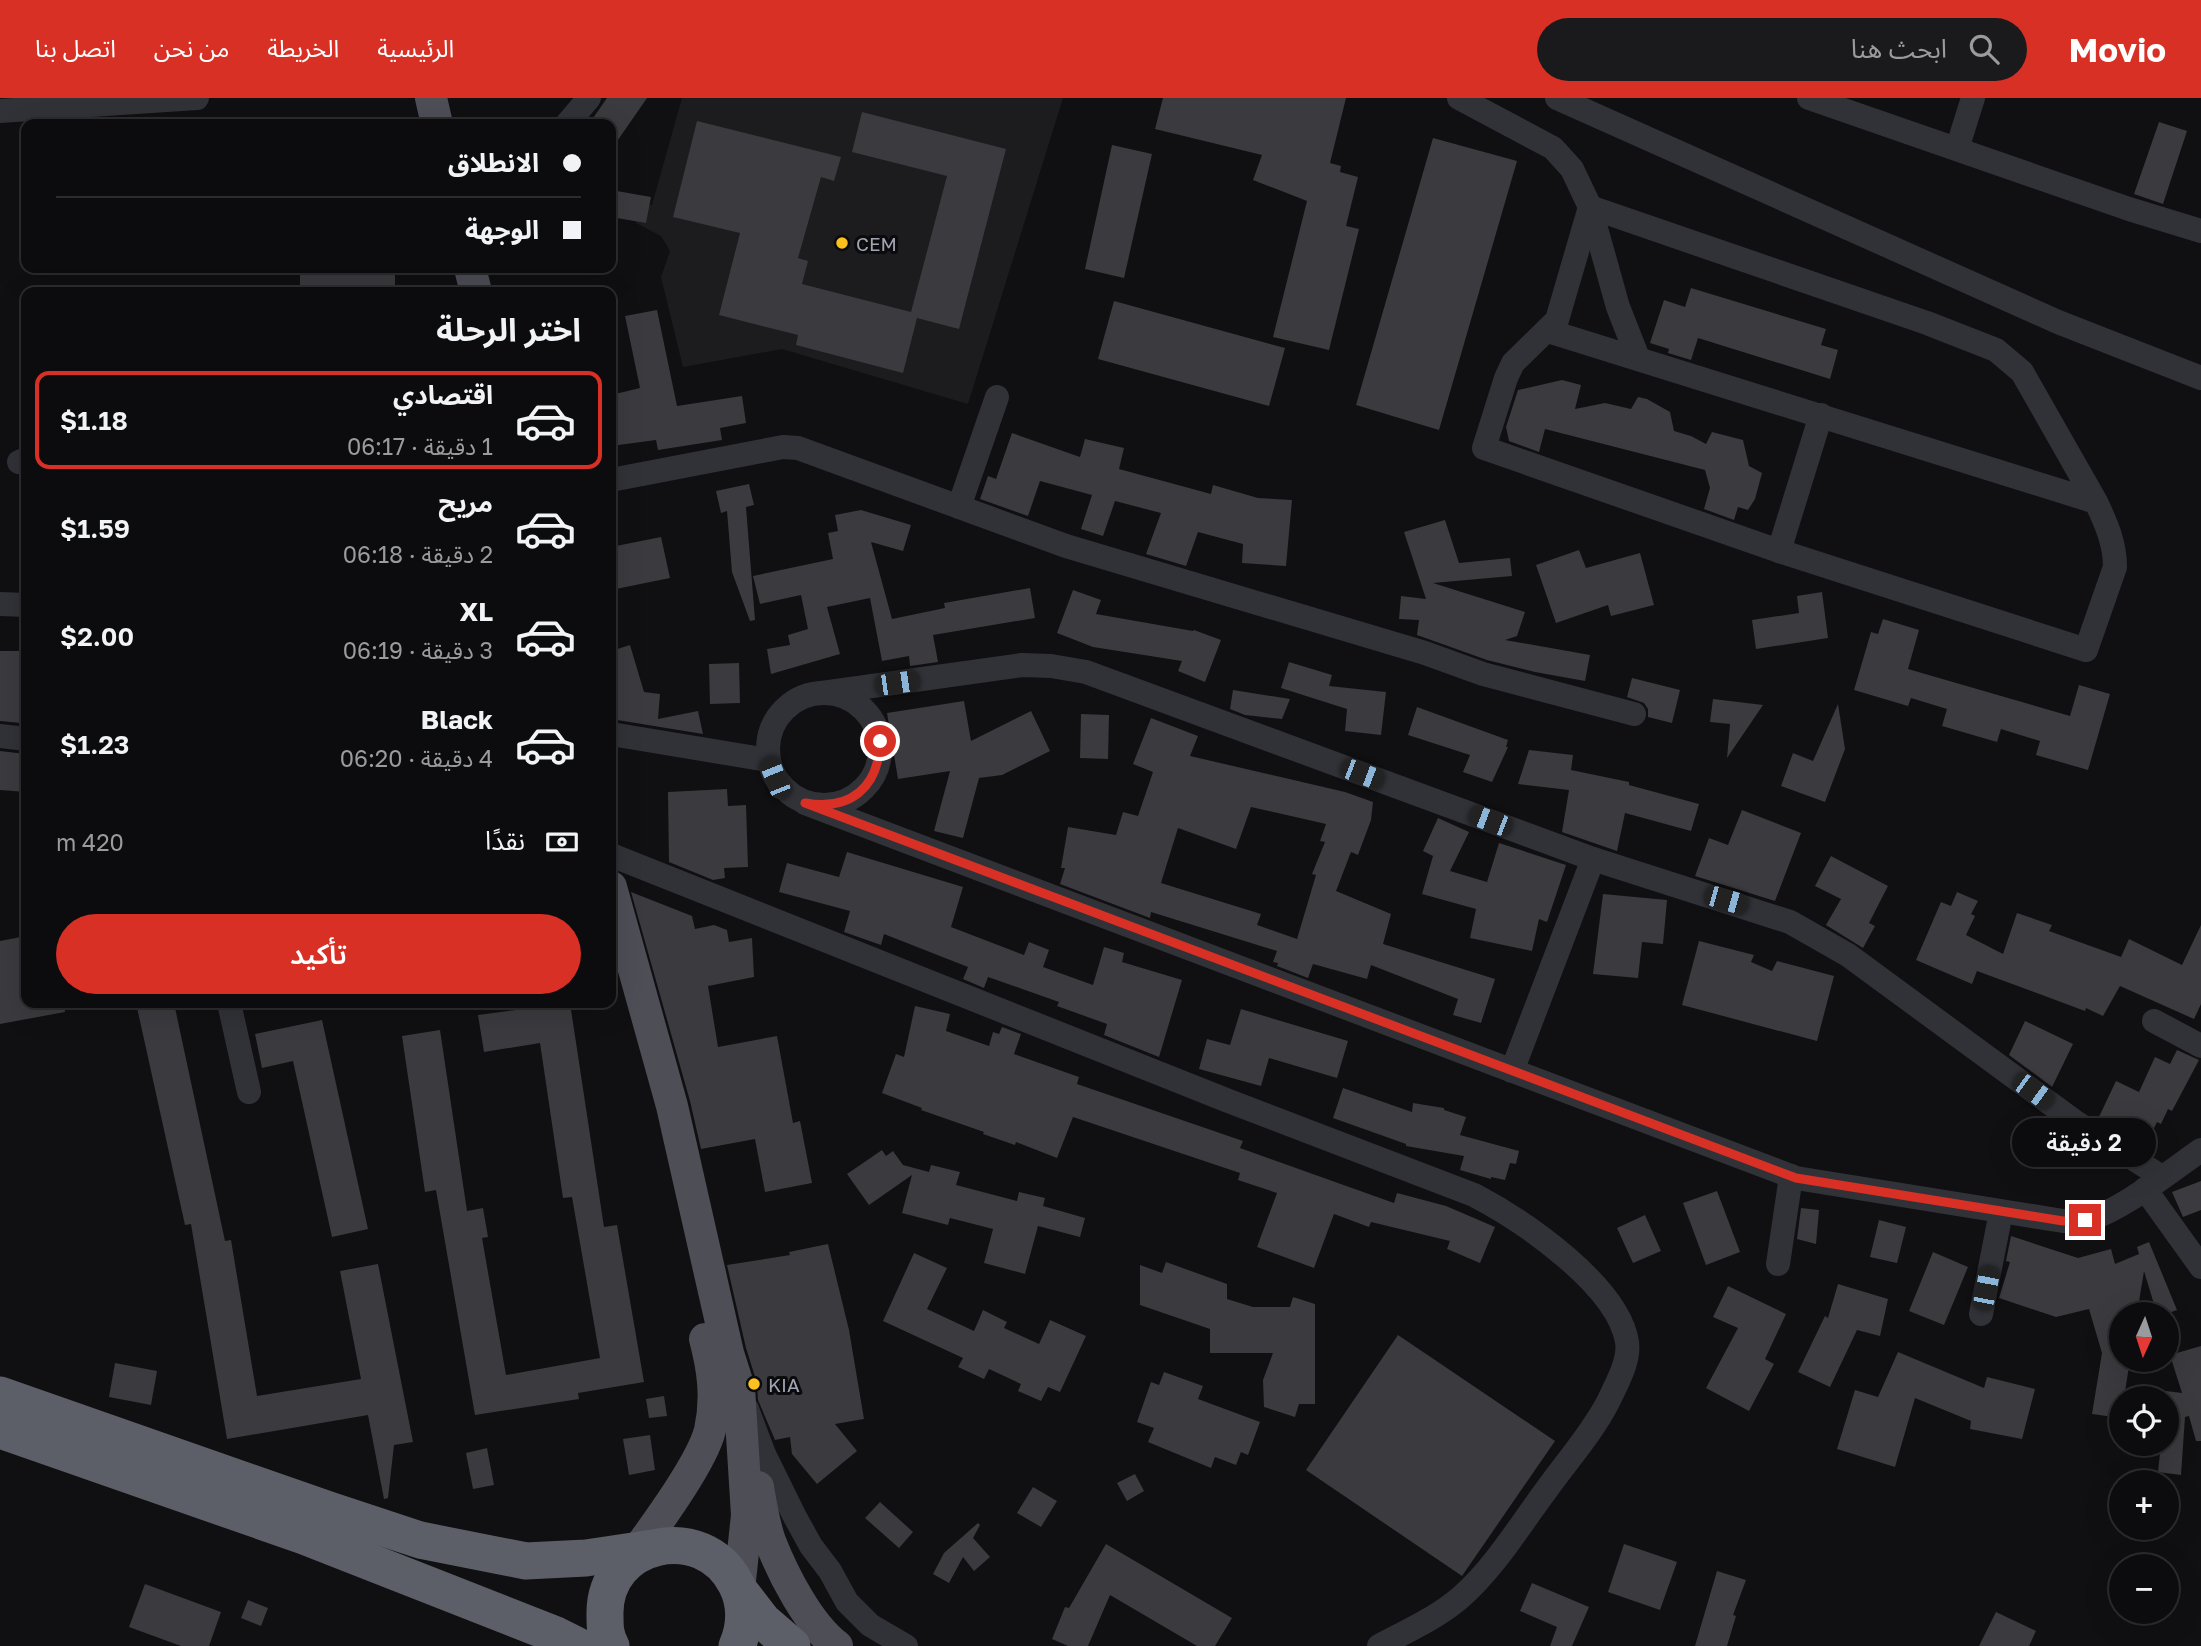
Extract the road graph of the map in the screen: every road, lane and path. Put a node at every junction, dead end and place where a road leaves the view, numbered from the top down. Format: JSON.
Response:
{"nodes":[{"id":1,"x":197,"y":98,"type":"edge"},
{"id":2,"x":430,"y":98,"type":"edge"},
{"id":3,"x":589,"y":98,"type":"edge"},
{"id":4,"x":1459,"y":98,"type":"edge"},
{"id":5,"x":1557,"y":98,"type":"edge"},
{"id":6,"x":1809,"y":98,"type":"edge"},
{"id":7,"x":1973,"y":98,"type":"edge"},
{"id":8,"x":0,"y":111,"type":"edge"},
{"id":9,"x":436,"y":119,"type":"edge"},
{"id":10,"x":571,"y":119,"type":"edge"},
{"id":11,"x":1957,"y":149,"type":"junction"},
{"id":12,"x":1590,"y":206,"type":"junction"},
{"id":13,"x":2201,"y":231,"type":"edge"},
{"id":14,"x":1548,"y":331,"type":"junction"},
{"id":15,"x":1638,"y":358,"type":"junction"},
{"id":16,"x":2201,"y":377,"type":"edge"},
{"id":17,"x":997,"y":397,"type":"dead end"},
{"id":18,"x":1821,"y":415,"type":"junction"},
{"id":19,"x":616,"y":479,"type":"edge"},
{"id":20,"x":2096,"y":502,"type":"junction"},
{"id":21,"x":958,"y":507,"type":"junction"},
{"id":22,"x":1779,"y":551,"type":"junction"},
{"id":23,"x":0,"y":604,"type":"edge"},
{"id":24,"x":21,"y":605,"type":"edge"},
{"id":25,"x":822,"y":693,"type":"junction"},
{"id":26,"x":1634,"y":714,"type":"dead end"},
{"id":27,"x":616,"y":735,"type":"edge"},
{"id":28,"x":0,"y":736,"type":"edge"},
{"id":29,"x":21,"y":738,"type":"edge"},
{"id":30,"x":768,"y":760,"type":"junction"},
{"id":31,"x":805,"y":803,"type":"junction"},
{"id":32,"x":616,"y":857,"type":"edge"},
{"id":33,"x":1593,"y":859,"type":"junction"},
{"id":34,"x":616,"y":914,"type":"edge"},
{"id":35,"x":624,"y":958,"type":"edge"},
{"id":36,"x":230,"y":1008,"type":"edge"},
{"id":37,"x":2154,"y":1021,"type":"dead end"},
{"id":38,"x":2201,"y":1045,"type":"edge"},
{"id":39,"x":1512,"y":1071,"type":"junction"},
{"id":40,"x":249,"y":1092,"type":"dead end"},
{"id":41,"x":2201,"y":1150,"type":"edge"},
{"id":42,"x":1791,"y":1176,"type":"junction"},
{"id":43,"x":2154,"y":1183,"type":"junction"},
{"id":44,"x":2001,"y":1212,"type":"junction"},
{"id":45,"x":1778,"y":1264,"type":"dead end"},
{"id":46,"x":2201,"y":1267,"type":"edge"},
{"id":47,"x":1981,"y":1314,"type":"dead end"},
{"id":48,"x":739,"y":1388,"type":"junction"},
{"id":49,"x":0,"y":1395,"type":"edge"},
{"id":50,"x":0,"y":1430,"type":"edge"},
{"id":51,"x":640,"y":1552,"type":"junction"},
{"id":52,"x":739,"y":1590,"type":"junction"},
{"id":53,"x":578,"y":1646,"type":"edge"},
{"id":54,"x":611,"y":1646,"type":"edge"},
{"id":55,"x":737,"y":1646,"type":"edge"},
{"id":56,"x":792,"y":1646,"type":"edge"},
{"id":57,"x":837,"y":1646,"type":"edge"},
{"id":58,"x":906,"y":1646,"type":"edge"},
{"id":59,"x":1379,"y":1646,"type":"edge"}],
"edges":[{"from":1,"to":8,"type":"street"},
{"from":2,"to":9,"type":"main road"},
{"from":3,"to":10,"type":"street"},
{"from":4,"to":12,"type":"street"},
{"from":5,"to":16,"type":"street"},
{"from":6,"to":11,"type":"street"},
{"from":7,"to":11,"type":"street"},
{"from":11,"to":13,"type":"street"},
{"from":12,"to":14,"type":"street"},
{"from":12,"to":15,"type":"street"},
{"from":12,"to":20,"type":"street"},
{"from":14,"to":15,"type":"street"},
{"from":14,"to":22,"type":"street"},
{"from":15,"to":18,"type":"street"},
{"from":17,"to":21,"type":"street"},
{"from":18,"to":20,"type":"street"},
{"from":18,"to":22,"type":"street"},
{"from":19,"to":21,"type":"street"},
{"from":20,"to":22,"type":"street"},
{"from":21,"to":26,"type":"street"},
{"from":23,"to":24,"type":"street"},
{"from":25,"to":30,"type":"street"},
{"from":25,"to":31,"type":"street"},
{"from":25,"to":33,"type":"street"},
{"from":27,"to":30,"type":"street"},
{"from":28,"to":29,"type":"street"},
{"from":30,"to":31,"type":"street"},
{"from":31,"to":39,"type":"street"},
{"from":32,"to":59,"type":"street"},
{"from":33,"to":39,"type":"street"},
{"from":33,"to":43,"type":"street"},
{"from":34,"to":35,"type":"main road"},
{"from":35,"to":48,"type":"main road"},
{"from":35,"to":51,"type":"main road"},
{"from":36,"to":40,"type":"street"},
{"from":37,"to":38,"type":"street"},
{"from":39,"to":42,"type":"street"},
{"from":41,"to":43,"type":"street"},
{"from":42,"to":44,"type":"street"},
{"from":42,"to":45,"type":"street"},
{"from":43,"to":44,"type":"street"},
{"from":43,"to":46,"type":"street"},
{"from":44,"to":47,"type":"street"},
{"from":48,"to":52,"type":"main road"},
{"from":48,"to":57,"type":"main road"},
{"from":48,"to":58,"type":"street"},
{"from":49,"to":51,"type":"highway"},
{"from":50,"to":53,"type":"highway"},
{"from":51,"to":52,"type":"highway"},
{"from":51,"to":54,"type":"highway"},
{"from":52,"to":55,"type":"highway"},
{"from":52,"to":56,"type":"highway"}]}
